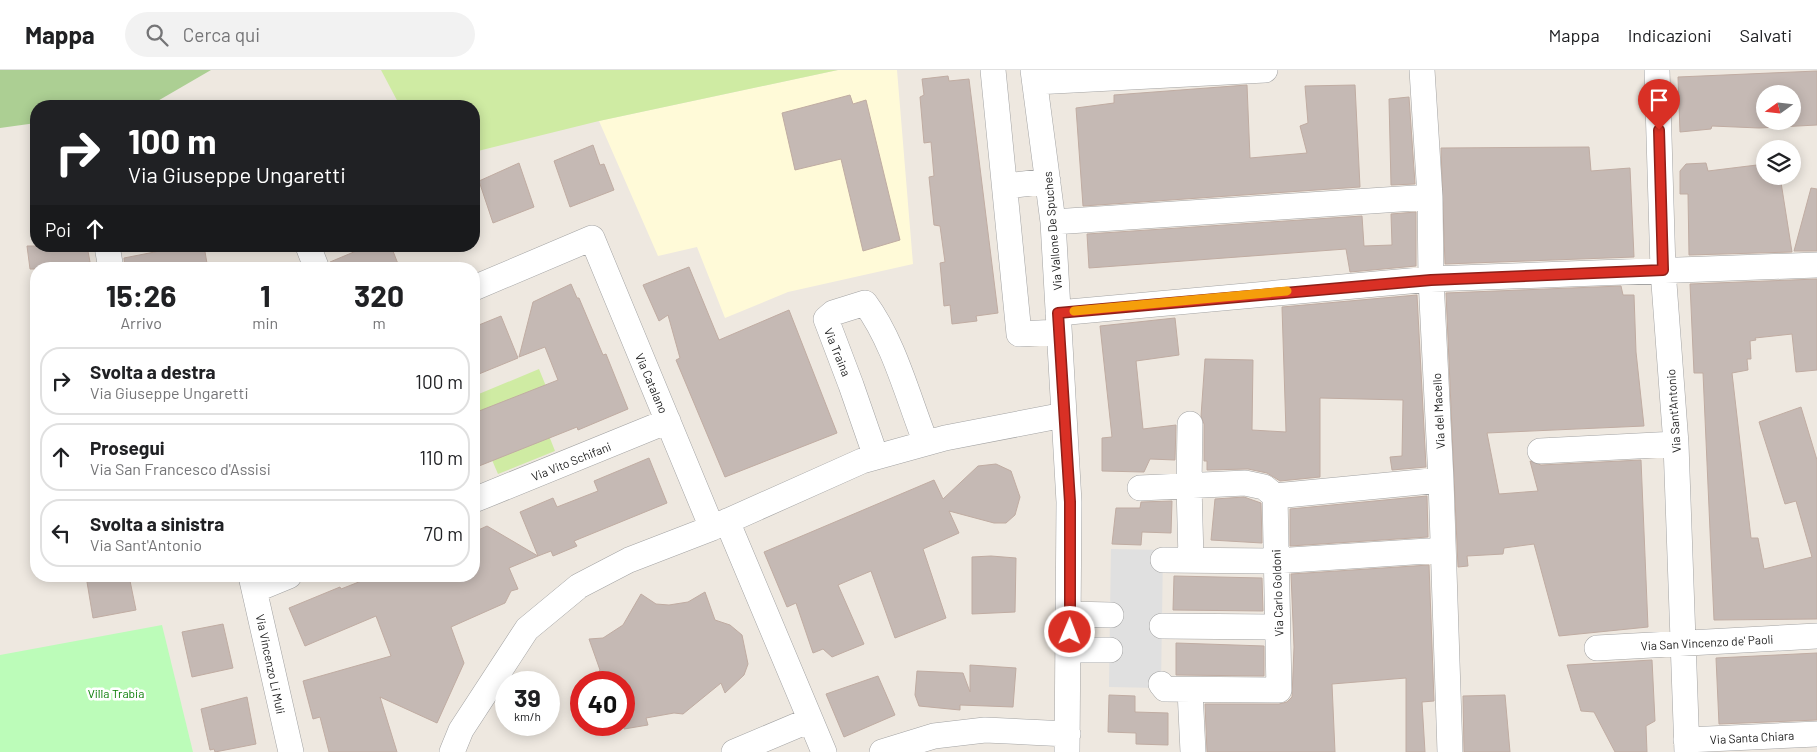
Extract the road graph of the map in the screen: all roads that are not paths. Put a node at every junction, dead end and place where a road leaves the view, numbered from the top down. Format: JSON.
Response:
{"nodes":[{"id":1,"x":993,"y":70,"type":"edge"},
{"id":2,"x":1265,"y":70,"type":"edge"},
{"id":3,"x":1422,"y":70,"type":"edge"},
{"id":4,"x":1657,"y":70,"type":"edge"},
{"id":5,"x":1034,"y":76,"type":"edge"},
{"id":6,"x":1048,"y":181,"type":"junction"},
{"id":7,"x":1006,"y":186,"type":"junction"},
{"id":8,"x":1430,"y":196,"type":"junction"},
{"id":9,"x":1053,"y":222,"type":"junction"},
{"id":10,"x":1817,"y":265,"type":"edge"},
{"id":11,"x":1663,"y":270,"type":"junction"},
{"id":12,"x":1431,"y":280,"type":"junction"},
{"id":13,"x":480,"y":285,"type":"edge"},
{"id":14,"x":1058,"y":322,"type":"junction"},
{"id":15,"x":1064,"y":415,"type":"junction"},
{"id":16,"x":668,"y":421,"type":"junction"},
{"id":17,"x":1190,"y":424,"type":"dead end"},
{"id":18,"x":926,"y":443,"type":"junction"},
{"id":19,"x":1676,"y":444,"type":"junction"},
{"id":20,"x":1540,"y":450,"type":"dead end"},
{"id":21,"x":876,"y":457,"type":"junction"},
{"id":22,"x":1441,"y":480,"type":"junction"},
{"id":23,"x":1189,"y":485,"type":"junction"},
{"id":24,"x":1140,"y":488,"type":"dead end"},
{"id":25,"x":1275,"y":496,"type":"junction"},
{"id":26,"x":480,"y":498,"type":"edge"},
{"id":27,"x":719,"y":525,"type":"junction"},
{"id":28,"x":1443,"y":550,"type":"junction"},
{"id":29,"x":1191,"y":559,"type":"junction"},
{"id":30,"x":1163,"y":560,"type":"dead end"},
{"id":31,"x":1275,"y":561,"type":"junction"},
{"id":32,"x":253,"y":583,"type":"edge"},
{"id":33,"x":1070,"y":614,"type":"junction"},
{"id":34,"x":1111,"y":615,"type":"dead end"},
{"id":35,"x":1162,"y":626,"type":"dead end"},
{"id":36,"x":1278,"y":627,"type":"junction"},
{"id":37,"x":1817,"y":636,"type":"edge"},
{"id":38,"x":1683,"y":643,"type":"junction"},
{"id":39,"x":1597,"y":648,"type":"dead end"},
{"id":40,"x":1069,"y":650,"type":"junction"},
{"id":41,"x":1110,"y":650,"type":"dead end"},
{"id":42,"x":1161,"y":684,"type":"dead end"},
{"id":43,"x":1190,"y":690,"type":"junction"},
{"id":44,"x":810,"y":720,"type":"junction"},
{"id":45,"x":1817,"y":734,"type":"edge"},
{"id":46,"x":1067,"y":743,"type":"edge"},
{"id":47,"x":1687,"y":746,"type":"edge"},
{"id":48,"x":291,"y":752,"type":"edge"},
{"id":49,"x":452,"y":752,"type":"edge"},
{"id":50,"x":734,"y":752,"type":"edge"},
{"id":51,"x":824,"y":752,"type":"edge"},
{"id":52,"x":882,"y":752,"type":"edge"},
{"id":53,"x":1193,"y":752,"type":"edge"},
{"id":54,"x":1450,"y":752,"type":"edge"}],
"edges":[{"from":1,"to":7,"type":"street"},
{"from":2,"to":5,"type":"street"},
{"from":3,"to":8,"type":"street","name":"Via del Macello"},
{"from":4,"to":11,"type":"street","name":"Via Sant'Antonio"},
{"from":5,"to":6,"type":"street","name":"Via Vallone De Spuches"},
{"from":6,"to":7,"type":"street"},
{"from":6,"to":9,"type":"street","name":"Via Vallone De Spuches"},
{"from":7,"to":14,"type":"street"},
{"from":8,"to":9,"type":"street"},
{"from":8,"to":12,"type":"street","name":"Via del Macello"},
{"from":9,"to":14,"type":"street","name":"Via Vallone De Spuches"},
{"from":10,"to":11,"type":"street"},
{"from":11,"to":12,"type":"street"},
{"from":11,"to":19,"type":"street","name":"Via Sant'Antonio"},
{"from":12,"to":14,"type":"street"},
{"from":12,"to":22,"type":"street","name":"Via del Macello"},
{"from":13,"to":16,"type":"street","name":"Via Catalano"},
{"from":14,"to":15,"type":"street","name":"Via Vallone De Spuches"},
{"from":15,"to":18,"type":"street"},
{"from":15,"to":33,"type":"street","name":"Via Vallone De Spuches"},
{"from":16,"to":26,"type":"street","name":"Via Vito Schifani"},
{"from":16,"to":27,"type":"street","name":"Via Catalano"},
{"from":17,"to":23,"type":"street"},
{"from":18,"to":21,"type":"street"},
{"from":18,"to":21,"type":"street","name":"Via Traina"},
{"from":19,"to":20,"type":"street"},
{"from":19,"to":38,"type":"street","name":"Via Sant'Antonio"},
{"from":21,"to":27,"type":"street"},
{"from":22,"to":25,"type":"street"},
{"from":22,"to":28,"type":"street","name":"Via del Macello"},
{"from":23,"to":24,"type":"street"},
{"from":23,"to":25,"type":"street"},
{"from":23,"to":29,"type":"street"},
{"from":25,"to":31,"type":"street","name":"Via Carlo Goldoni"},
{"from":27,"to":44,"type":"street","name":"Via Catalano"},
{"from":27,"to":49,"type":"street"},
{"from":28,"to":31,"type":"street"},
{"from":28,"to":54,"type":"street","name":"Via del Macello"},
{"from":29,"to":30,"type":"street"},
{"from":29,"to":31,"type":"street"},
{"from":31,"to":36,"type":"street","name":"Via Carlo Goldoni"},
{"from":32,"to":48,"type":"street","name":"Via Vincenzo Li Muli"},
{"from":33,"to":34,"type":"street"},
{"from":33,"to":40,"type":"street","name":"Via Vallone De Spuches"},
{"from":35,"to":36,"type":"street"},
{"from":36,"to":43,"type":"street","name":"Via Carlo Goldoni"},
{"from":37,"to":38,"type":"street","name":"Via San Vincenzo de' Paoli"},
{"from":38,"to":39,"type":"street","name":"Via San Vincenzo de' Paoli"},
{"from":38,"to":47,"type":"street","name":"Via Sant'Antonio"},
{"from":40,"to":41,"type":"street"},
{"from":40,"to":46,"type":"street","name":"Via Vallone De Spuches"},
{"from":42,"to":43,"type":"street"},
{"from":43,"to":53,"type":"street"},
{"from":44,"to":50,"type":"street"},
{"from":44,"to":51,"type":"street","name":"Via Catalano"},
{"from":45,"to":47,"type":"street","name":"Via Santa Chiara"},
{"from":46,"to":52,"type":"street"}]}
